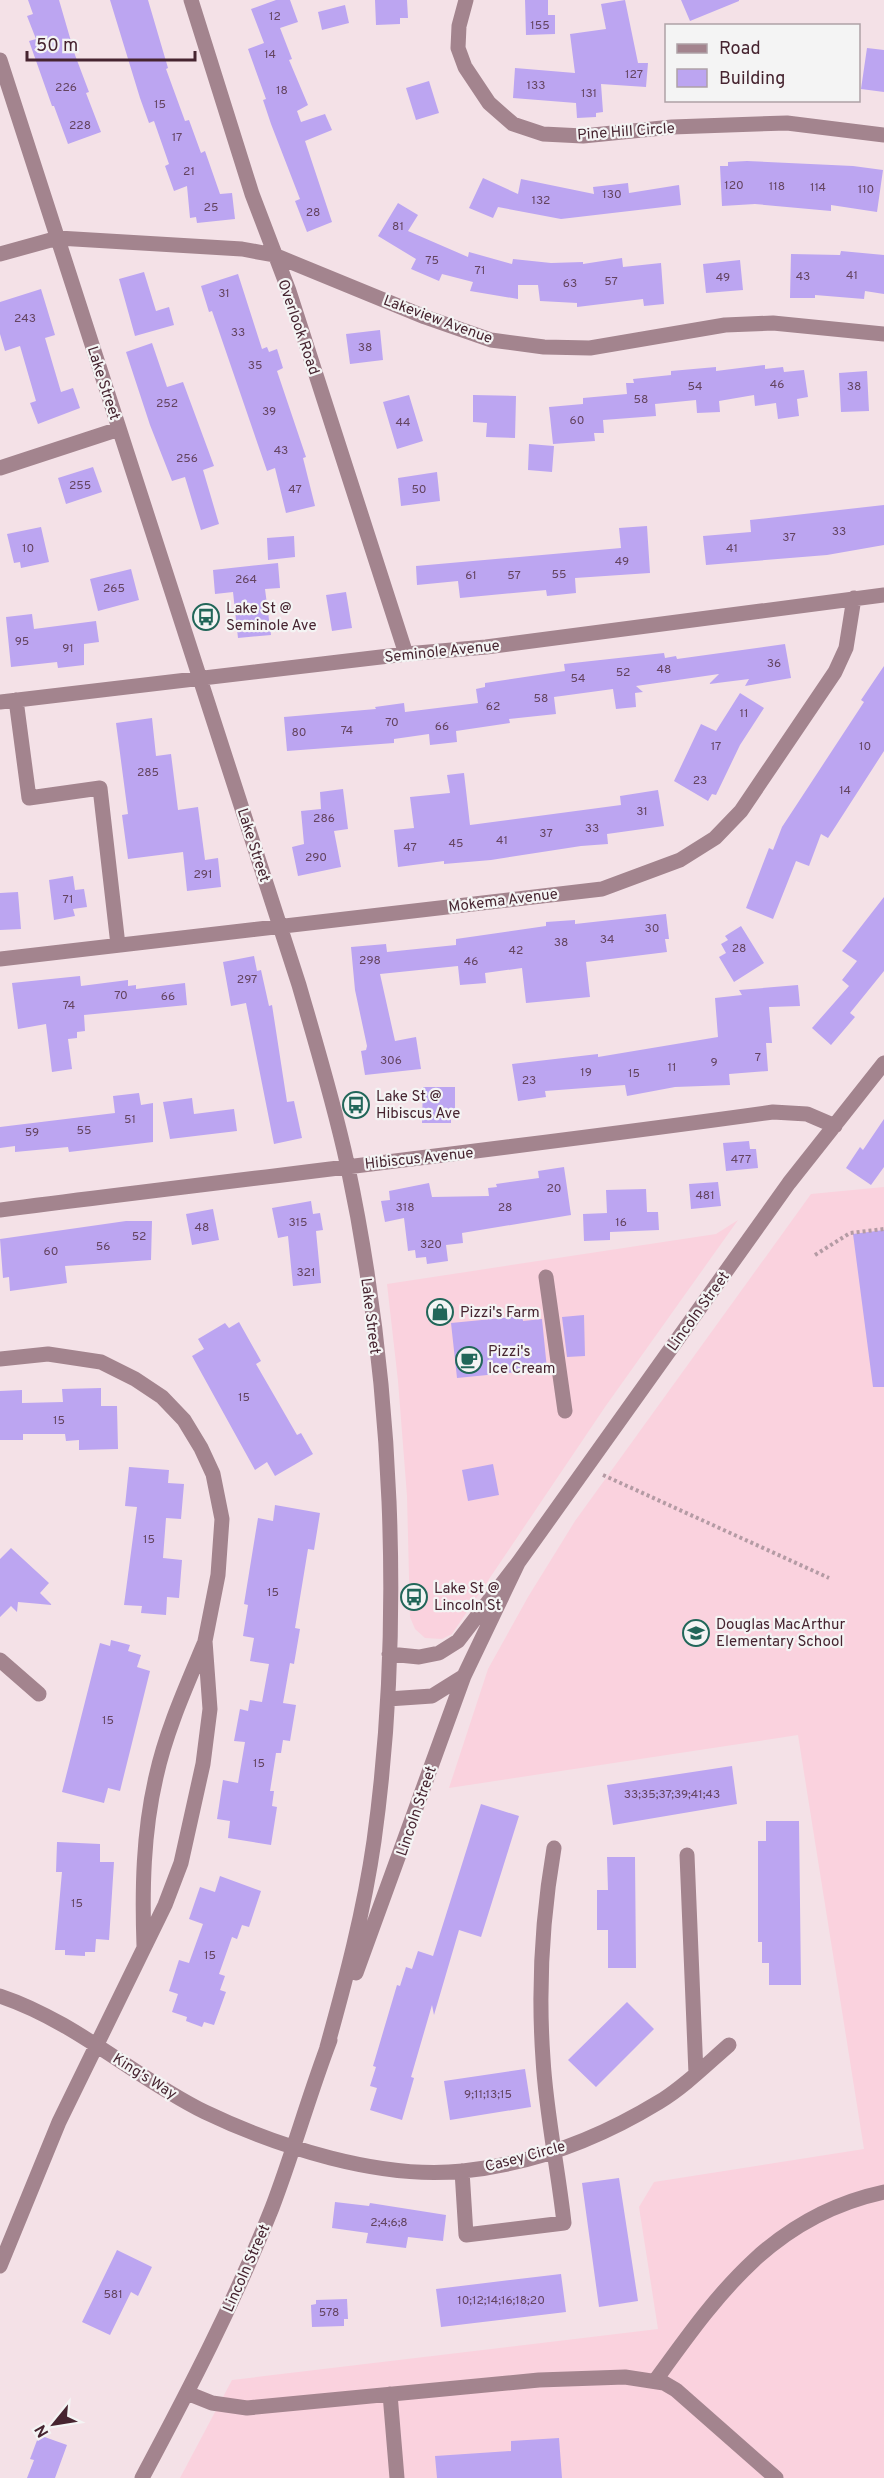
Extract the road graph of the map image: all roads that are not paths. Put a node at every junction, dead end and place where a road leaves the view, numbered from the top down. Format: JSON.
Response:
{"nodes":[{"id":1,"x":191,"y":0,"type":"edge"},
{"id":2,"x":466,"y":0,"type":"edge"},
{"id":3,"x":0,"y":60,"type":"edge"},
{"id":4,"x":884,"y":135,"type":"edge"},
{"id":5,"x":58,"y":238,"type":"junction"},
{"id":6,"x":0,"y":254,"type":"edge"},
{"id":7,"x":274,"y":255,"type":"junction"},
{"id":8,"x":884,"y":334,"type":"edge"},
{"id":9,"x":119,"y":429,"type":"junction"},
{"id":10,"x":0,"y":468,"type":"edge"},
{"id":11,"x":884,"y":595,"type":"edge"},
{"id":12,"x":854,"y":598,"type":"junction"},
{"id":13,"x":406,"y":654,"type":"junction"},
{"id":14,"x":199,"y":677,"type":"junction"},
{"id":15,"x":8,"y":701,"type":"edge"},
{"id":16,"x":281,"y":926,"type":"junction"},
{"id":17,"x":118,"y":945,"type":"junction"},
{"id":18,"x":0,"y":959,"type":"edge"},
{"id":19,"x":884,"y":1063,"type":"edge"},
{"id":20,"x":835,"y":1126,"type":"junction"},
{"id":21,"x":347,"y":1165,"type":"junction"},
{"id":22,"x":0,"y":1209,"type":"edge"},
{"id":23,"x":546,"y":1277,"type":"dead end"},
{"id":24,"x":0,"y":1359,"type":"edge"},
{"id":25,"x":565,"y":1411,"type":"dead end"},
{"id":26,"x":518,"y":1563,"type":"junction"},
{"id":27,"x":206,"y":1641,"type":"junction"},
{"id":28,"x":389,"y":1654,"type":"junction"},
{"id":29,"x":0,"y":1660,"type":"edge"},
{"id":30,"x":465,"y":1676,"type":"junction"},
{"id":31,"x":39,"y":1694,"type":"dead end"},
{"id":32,"x":388,"y":1699,"type":"junction"},
{"id":33,"x":554,"y":1848,"type":"dead end"},
{"id":34,"x":687,"y":1855,"type":"dead end"},
{"id":35,"x":144,"y":1949,"type":"junction"},
{"id":36,"x":0,"y":1996,"type":"edge"},
{"id":37,"x":729,"y":2045,"type":"dead end"},
{"id":38,"x":98,"y":2046,"type":"junction"},
{"id":39,"x":327,"y":2047,"type":"junction"},
{"id":40,"x":696,"y":2073,"type":"junction"},
{"id":41,"x":293,"y":2148,"type":"junction"},
{"id":42,"x":555,"y":2150,"type":"junction"},
{"id":43,"x":462,"y":2171,"type":"junction"},
{"id":44,"x":884,"y":2192,"type":"edge"},
{"id":45,"x":0,"y":2266,"type":"edge"},
{"id":46,"x":655,"y":2381,"type":"junction"},
{"id":47,"x":187,"y":2393,"type":"junction"},
{"id":48,"x":390,"y":2394,"type":"junction"},
{"id":49,"x":141,"y":2478,"type":"edge"},
{"id":50,"x":397,"y":2478,"type":"edge"},
{"id":51,"x":776,"y":2478,"type":"edge"}],
"edges":[{"from":1,"to":7,"type":"street","name":"Overlook Road"},
{"from":2,"to":4,"type":"street","name":"Pine Hill Circle"},
{"from":3,"to":5,"type":"street","name":"Lake Street"},
{"from":5,"to":6,"type":"street","name":"Lakeview Avenue"},
{"from":5,"to":7,"type":"street","name":"Lakeview Avenue"},
{"from":5,"to":9,"type":"street","name":"Lake Street"},
{"from":7,"to":8,"type":"street","name":"Lakeview Avenue"},
{"from":7,"to":13,"type":"street","name":"Overlook Road"},
{"from":9,"to":10,"type":"street"},
{"from":9,"to":14,"type":"street","name":"Lake Street"},
{"from":11,"to":12,"type":"street","name":"Seminole Avenue"},
{"from":12,"to":13,"type":"street","name":"Seminole Avenue"},
{"from":12,"to":16,"type":"street","name":"Mokema Avenue"},
{"from":13,"to":14,"type":"street","name":"Seminole Avenue"},
{"from":14,"to":15,"type":"street","name":"Seminole Avenue"},
{"from":14,"to":16,"type":"street","name":"Lake Street"},
{"from":15,"to":17,"type":"street"},
{"from":16,"to":17,"type":"street","name":"Mokema Avenue"},
{"from":16,"to":21,"type":"street","name":"Lake Street"},
{"from":17,"to":18,"type":"street","name":"Mokema Avenue"},
{"from":19,"to":20,"type":"street","name":"Lincoln Street"},
{"from":20,"to":21,"type":"street","name":"Hibiscus Avenue"},
{"from":20,"to":26,"type":"street","name":"Lincoln Street"},
{"from":21,"to":22,"type":"street","name":"Hibiscus Avenue"},
{"from":21,"to":28,"type":"street","name":"Lake Street"},
{"from":23,"to":25,"type":"street"},
{"from":24,"to":27,"type":"street"},
{"from":26,"to":28,"type":"street","name":"Lincoln Street"},
{"from":26,"to":30,"type":"street","name":"Lincoln Street"},
{"from":27,"to":35,"type":"street"},
{"from":27,"to":35,"type":"street"},
{"from":28,"to":32,"type":"street","name":"Lincoln Street"},
{"from":29,"to":31,"type":"street"},
{"from":30,"to":32,"type":"street"},
{"from":30,"to":39,"type":"street","name":"Lincoln Street"},
{"from":32,"to":39,"type":"street","name":"Lincoln Street"},
{"from":33,"to":42,"type":"street"},
{"from":34,"to":40,"type":"street"},
{"from":35,"to":38,"type":"street"},
{"from":36,"to":38,"type":"street","name":"King's Way"},
{"from":37,"to":40,"type":"street","name":"Casey Circle"},
{"from":38,"to":41,"type":"street","name":"King's Way"},
{"from":38,"to":45,"type":"street"},
{"from":39,"to":41,"type":"street","name":"Lincoln Street"},
{"from":40,"to":42,"type":"street","name":"Casey Circle"},
{"from":41,"to":43,"type":"street","name":"Casey Circle"},
{"from":41,"to":47,"type":"street","name":"Lincoln Street"},
{"from":42,"to":43,"type":"street","name":"Casey Circle"},
{"from":42,"to":43,"type":"street"},
{"from":44,"to":46,"type":"street"},
{"from":46,"to":48,"type":"street"},
{"from":46,"to":51,"type":"street"},
{"from":47,"to":48,"type":"street"},
{"from":47,"to":49,"type":"street","name":"Lincoln Street"},
{"from":48,"to":50,"type":"street"}]}
